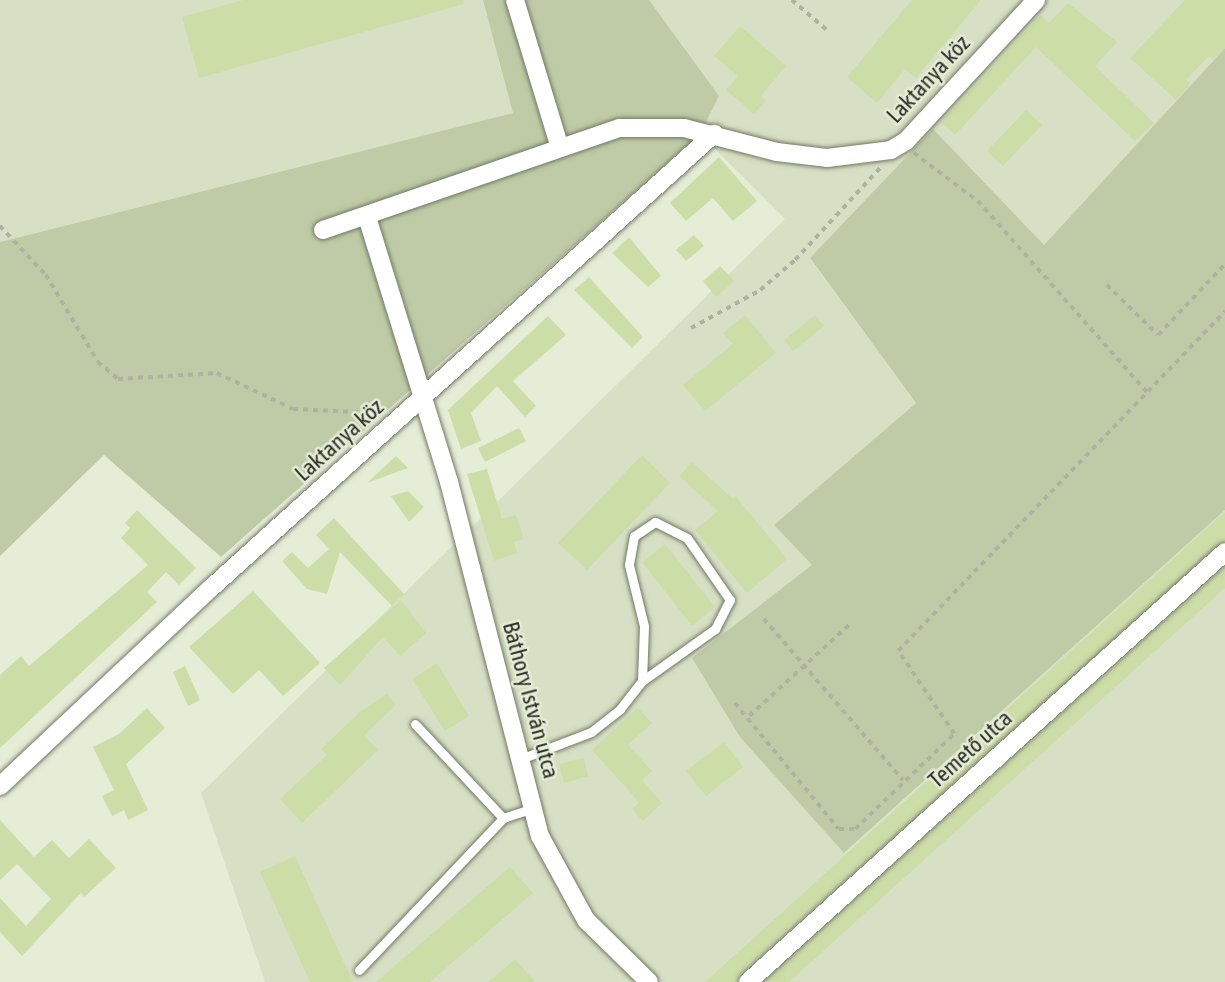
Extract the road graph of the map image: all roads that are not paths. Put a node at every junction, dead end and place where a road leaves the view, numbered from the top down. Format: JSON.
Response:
{"nodes":[{"id":1,"x":515,"y":0,"type":"edge"},
{"id":2,"x":1036,"y":0,"type":"edge"},
{"id":3,"x":714,"y":134,"type":"junction"},
{"id":4,"x":559,"y":145,"type":"junction"},
{"id":5,"x":367,"y":217,"type":"junction"},
{"id":6,"x":323,"y":230,"type":"dead end"},
{"id":7,"x":420,"y":401,"type":"junction"},
{"id":8,"x":1225,"y":552,"type":"edge"},
{"id":9,"x":642,"y":681,"type":"junction"},
{"id":10,"x":415,"y":724,"type":"dead end"},
{"id":11,"x":523,"y":758,"type":"junction"},
{"id":12,"x":0,"y":786,"type":"edge"},
{"id":13,"x":534,"y":808,"type":"junction"},
{"id":14,"x":503,"y":818,"type":"junction"},
{"id":15,"x":359,"y":970,"type":"dead end"},
{"id":16,"x":649,"y":982,"type":"edge"},
{"id":17,"x":748,"y":982,"type":"edge"}],
"edges":[{"from":1,"to":4,"type":"street"},
{"from":2,"to":3,"type":"street","name":"Laktanya köz"},
{"from":3,"to":4,"type":"street","name":"Laktanya köz"},
{"from":3,"to":7,"type":"street","name":"Laktanya köz"},
{"from":4,"to":5,"type":"street","name":"Laktanya köz"},
{"from":5,"to":6,"type":"street","name":"Laktanya köz"},
{"from":5,"to":7,"type":"street","name":"Báthory István utca"},
{"from":7,"to":11,"type":"street","name":"Báthory István utca"},
{"from":7,"to":12,"type":"street","name":"Laktanya köz"},
{"from":8,"to":17,"type":"street","name":"Temető utca"},
{"from":9,"to":9,"type":"lane"},
{"from":9,"to":11,"type":"lane"},
{"from":10,"to":14,"type":"lane"},
{"from":11,"to":13,"type":"street","name":"Báthory István utca"},
{"from":13,"to":14,"type":"lane"},
{"from":13,"to":16,"type":"street","name":"Báthory István utca"},
{"from":14,"to":15,"type":"lane"}]}
